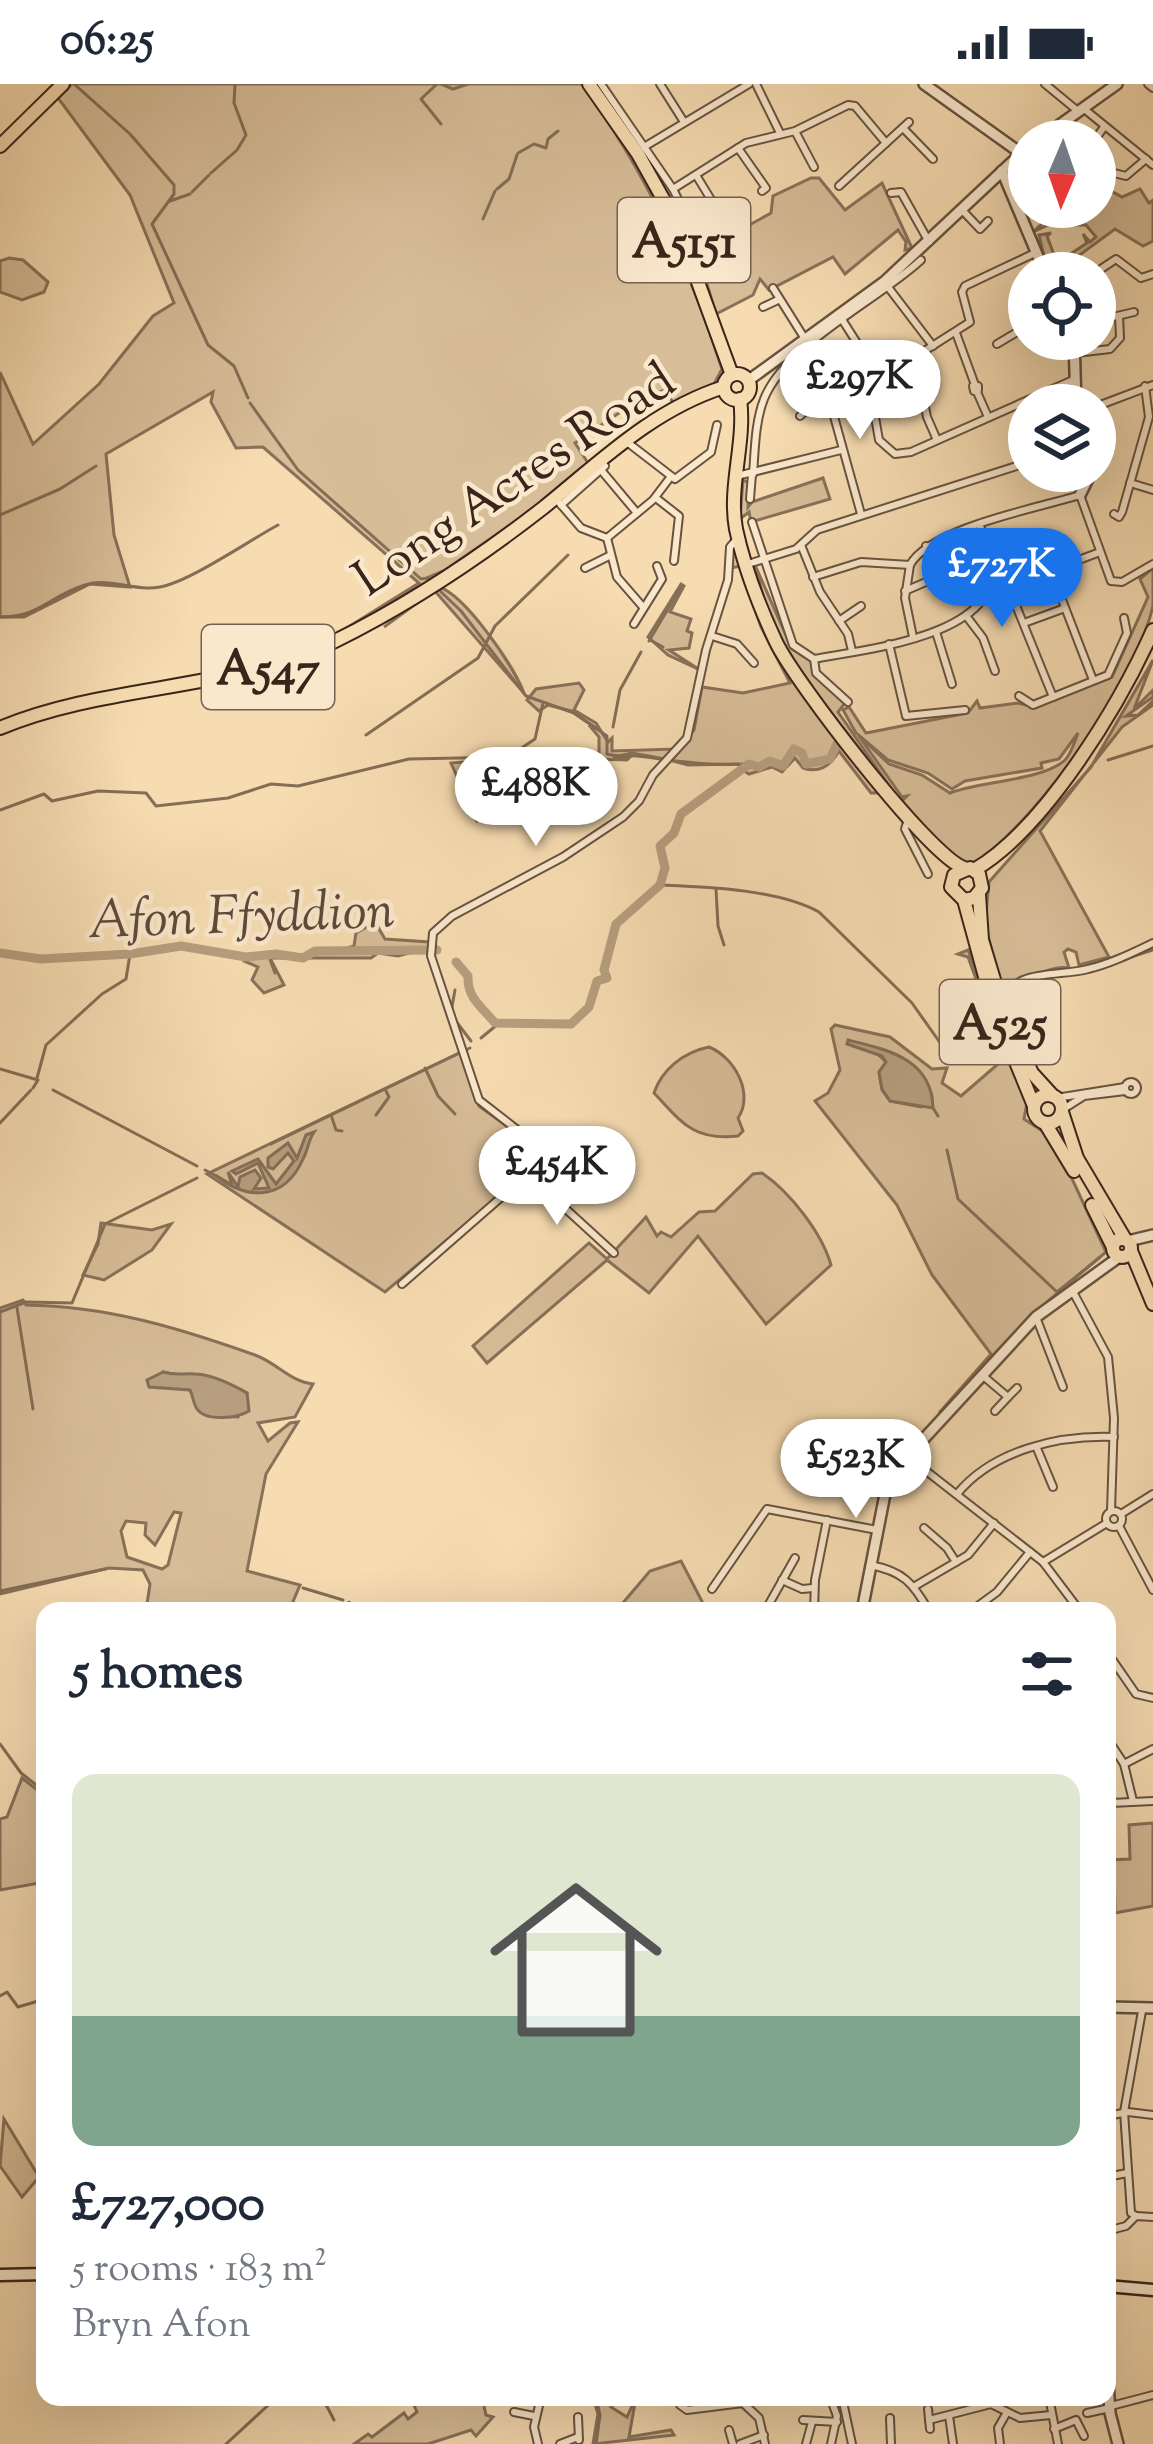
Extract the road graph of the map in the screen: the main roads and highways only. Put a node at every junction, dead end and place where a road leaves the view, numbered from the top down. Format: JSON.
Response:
{"nodes":[{"id":1,"x":63,"y":84,"type":"edge"},
{"id":2,"x":589,"y":84,"type":"edge"},
{"id":3,"x":0,"y":146,"type":"edge"},
{"id":4,"x":728,"y":381,"type":"junction"},
{"id":5,"x":740,"y":399,"type":"junction"},
{"id":6,"x":1153,"y":630,"type":"edge"},
{"id":7,"x":1153,"y":650,"type":"edge"},
{"id":8,"x":0,"y":728,"type":"edge"},
{"id":9,"x":969,"y":873,"type":"junction"},
{"id":10,"x":979,"y":895,"type":"junction"},
{"id":11,"x":964,"y":900,"type":"junction"},
{"id":12,"x":1058,"y":1104,"type":"junction"},
{"id":13,"x":1034,"y":1106,"type":"junction"},
{"id":14,"x":1045,"y":1124,"type":"junction"},
{"id":15,"x":1125,"y":1248,"type":"junction"},
{"id":16,"x":1153,"y":1304,"type":"edge"},
{"id":17,"x":36,"y":2273,"type":"edge"},
{"id":18,"x":0,"y":2275,"type":"edge"},
{"id":19,"x":1116,"y":2287,"type":"edge"},
{"id":20,"x":1153,"y":2290,"type":"edge"}],
"edges":[{"from":1,"to":3,"type":"main road"},
{"from":2,"to":4,"type":"main road","number":"A5151"},
{"from":4,"to":5,"type":"main road"},
{"from":4,"to":5,"type":"main road"},
{"from":4,"to":8,"type":"main road","name":"Long Acres Road","number":"A547"},
{"from":5,"to":9,"type":"main road"},
{"from":6,"to":9,"type":"main road"},
{"from":7,"to":9,"type":"main road"},
{"from":9,"to":10,"type":"main road"},
{"from":9,"to":11,"type":"main road"},
{"from":10,"to":11,"type":"main road"},
{"from":10,"to":12,"type":"main road","number":"A525"},
{"from":11,"to":13,"type":"main road","number":"A525"},
{"from":12,"to":13,"type":"main road","number":"A525"},
{"from":12,"to":14,"type":"main road","number":"A525"},
{"from":12,"to":15,"type":"main road","number":"A525"},
{"from":13,"to":14,"type":"main road","number":"A525"},
{"from":14,"to":15,"type":"main road","number":"A525"},
{"from":15,"to":16,"type":"main road","number":"A525"},
{"from":17,"to":18,"type":"main road"},
{"from":19,"to":20,"type":"main road"}]}
